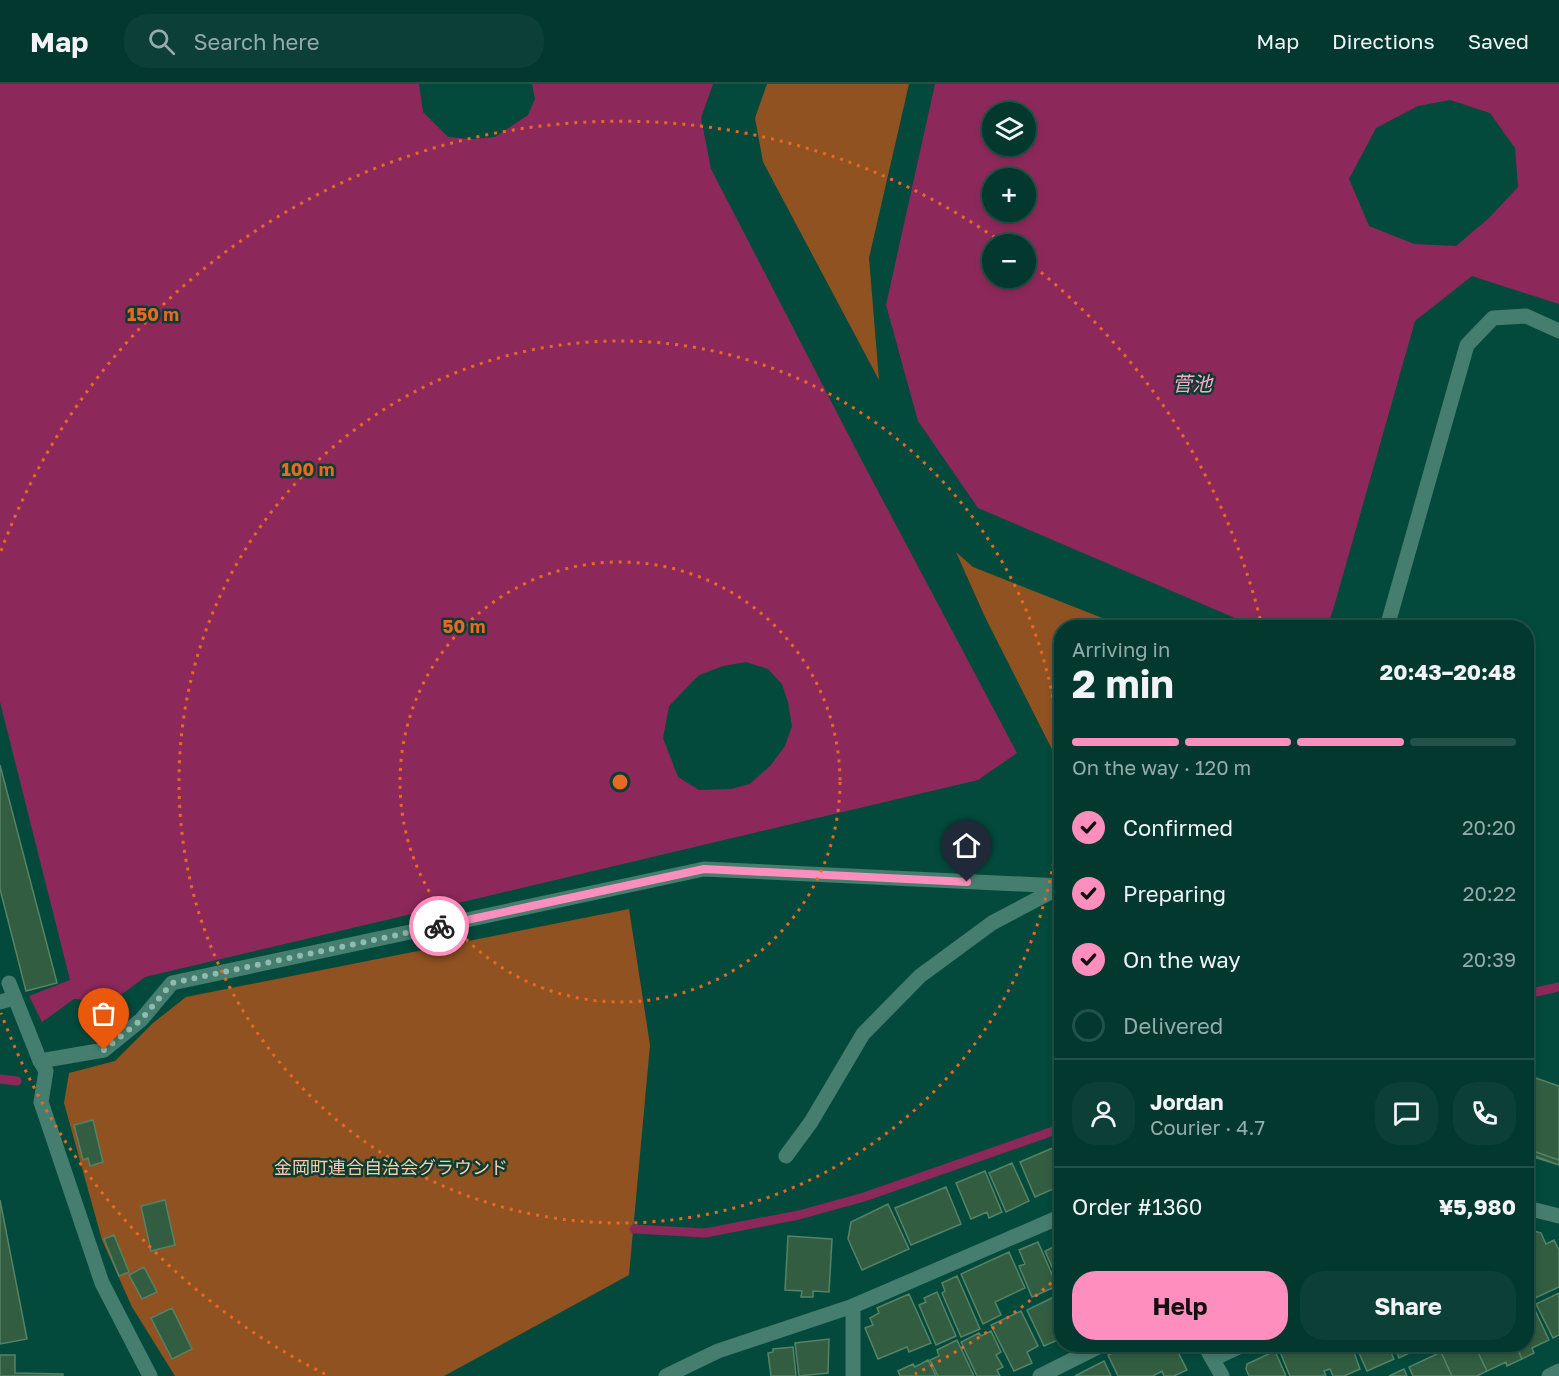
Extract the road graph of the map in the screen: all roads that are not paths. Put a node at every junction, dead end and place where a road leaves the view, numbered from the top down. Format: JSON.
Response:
{"nodes":[{"id":1,"x":1559,"y":331,"type":"edge"},
{"id":2,"x":1390,"y":620,"type":"edge"},
{"id":3,"x":1054,"y":886,"type":"edge"},
{"id":4,"x":1054,"y":890,"type":"edge"},
{"id":5,"x":8,"y":995,"type":"edge"},
{"id":6,"x":40,"y":1061,"type":"junction"},
{"id":7,"x":786,"y":1156,"type":"dead end"},
{"id":8,"x":1534,"y":1211,"type":"edge"},
{"id":9,"x":1559,"y":1216,"type":"edge"},
{"id":10,"x":1054,"y":1219,"type":"edge"},
{"id":11,"x":853,"y":1306,"type":"junction"},
{"id":12,"x":1088,"y":1352,"type":"edge"},
{"id":13,"x":1209,"y":1352,"type":"edge"},
{"id":14,"x":1228,"y":1352,"type":"edge"},
{"id":15,"x":1213,"y":1359,"type":"junction"},
{"id":16,"x":1559,"y":1371,"type":"edge"},
{"id":17,"x":150,"y":1376,"type":"edge"},
{"id":18,"x":666,"y":1376,"type":"edge"},
{"id":19,"x":853,"y":1376,"type":"edge"},
{"id":20,"x":1040,"y":1376,"type":"edge"},
{"id":21,"x":1222,"y":1376,"type":"edge"},
{"id":22,"x":1549,"y":1376,"type":"edge"}],
"edges":[{"from":1,"to":2,"type":"street"},
{"from":3,"to":6,"type":"street"},
{"from":4,"to":7,"type":"street"},
{"from":5,"to":6,"type":"street"},
{"from":6,"to":17,"type":"street"},
{"from":8,"to":9,"type":"street"},
{"from":10,"to":11,"type":"street"},
{"from":11,"to":18,"type":"street"},
{"from":11,"to":19,"type":"street"},
{"from":12,"to":20,"type":"street"},
{"from":13,"to":15,"type":"street"},
{"from":14,"to":15,"type":"street"},
{"from":15,"to":21,"type":"street"},
{"from":16,"to":22,"type":"street"}]}
